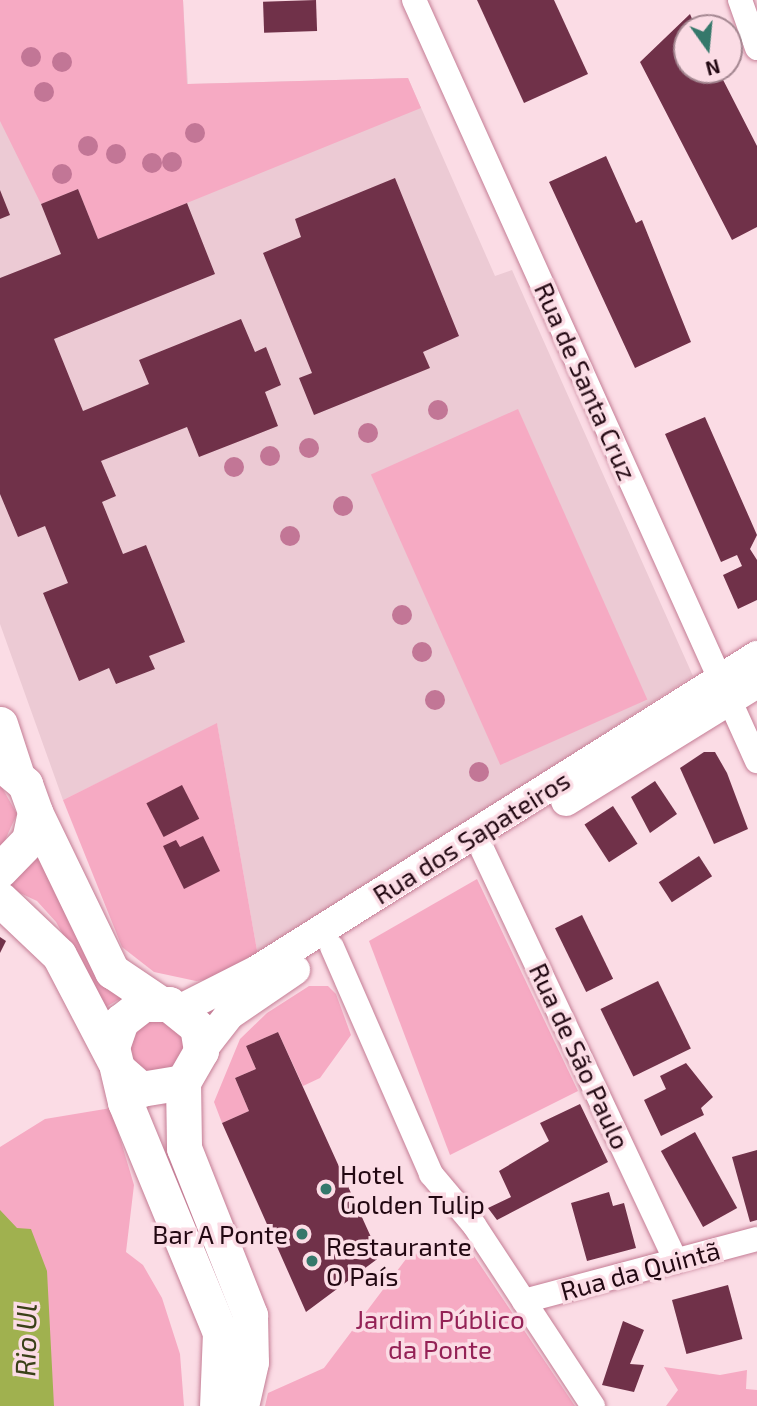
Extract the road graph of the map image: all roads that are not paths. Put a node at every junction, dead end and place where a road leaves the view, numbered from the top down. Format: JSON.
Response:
{"nodes":[{"id":1,"x":414,"y":0,"type":"edge"},
{"id":2,"x":740,"y":0,"type":"edge"},
{"id":3,"x":757,"y":48,"type":"edge"},
{"id":4,"x":757,"y":656,"type":"edge"},
{"id":5,"x":757,"y":683,"type":"edge"},
{"id":6,"x":725,"y":690,"type":"junction"},
{"id":7,"x":0,"y":724,"type":"edge"},
{"id":8,"x":757,"y":761,"type":"edge"},
{"id":9,"x":8,"y":768,"type":"edge"},
{"id":10,"x":35,"y":812,"type":"junction"},
{"id":11,"x":483,"y":852,"type":"junction"},
{"id":12,"x":0,"y":870,"type":"edge"},
{"id":13,"x":0,"y":899,"type":"edge"},
{"id":14,"x":332,"y":947,"type":"junction"},
{"id":15,"x":169,"y":1006,"type":"junction"},
{"id":16,"x":201,"y":1051,"type":"junction"},
{"id":17,"x":117,"y":1066,"type":"junction"},
{"id":18,"x":183,"y":1082,"type":"junction"},
{"id":19,"x":757,"y":1239,"type":"edge"},
{"id":20,"x":676,"y":1261,"type":"junction"},
{"id":21,"x":524,"y":1301,"type":"junction"},
{"id":22,"x":217,"y":1406,"type":"edge"},
{"id":23,"x":241,"y":1406,"type":"edge"},
{"id":24,"x":593,"y":1406,"type":"edge"}],
"edges":[{"from":1,"to":6,"type":"street","name":"Rua de Santa Cruz"},
{"from":2,"to":3,"type":"street"},
{"from":4,"to":6,"type":"street","name":"Rua dos Sapateiros"},
{"from":5,"to":6,"type":"street","name":"Rua dos Sapateiros"},
{"from":6,"to":8,"type":"street","name":"Rua de Santa Cruz"},
{"from":6,"to":11,"type":"street","name":"Rua dos Sapateiros"},
{"from":6,"to":15,"type":"street","name":"Rua dos Sapateiros"},
{"from":7,"to":9,"type":"main road"},
{"from":9,"to":10,"type":"main road"},
{"from":10,"to":12,"type":"main road"},
{"from":10,"to":15,"type":"main road"},
{"from":11,"to":14,"type":"street","name":"Rua dos Sapateiros"},
{"from":11,"to":20,"type":"street","name":"Rua de São Paulo"},
{"from":13,"to":17,"type":"main road"},
{"from":14,"to":16,"type":"street","name":"Rua dos Sapateiros"},
{"from":14,"to":21,"type":"street"},
{"from":15,"to":16,"type":"main road"},
{"from":15,"to":17,"type":"main road"},
{"from":16,"to":18,"type":"main road"},
{"from":17,"to":18,"type":"main road"},
{"from":17,"to":22,"type":"main road"},
{"from":18,"to":23,"type":"main road"},
{"from":19,"to":20,"type":"street","name":"Rua da Quintã"},
{"from":20,"to":21,"type":"street","name":"Rua da Quintã"},
{"from":21,"to":24,"type":"street"}]}
